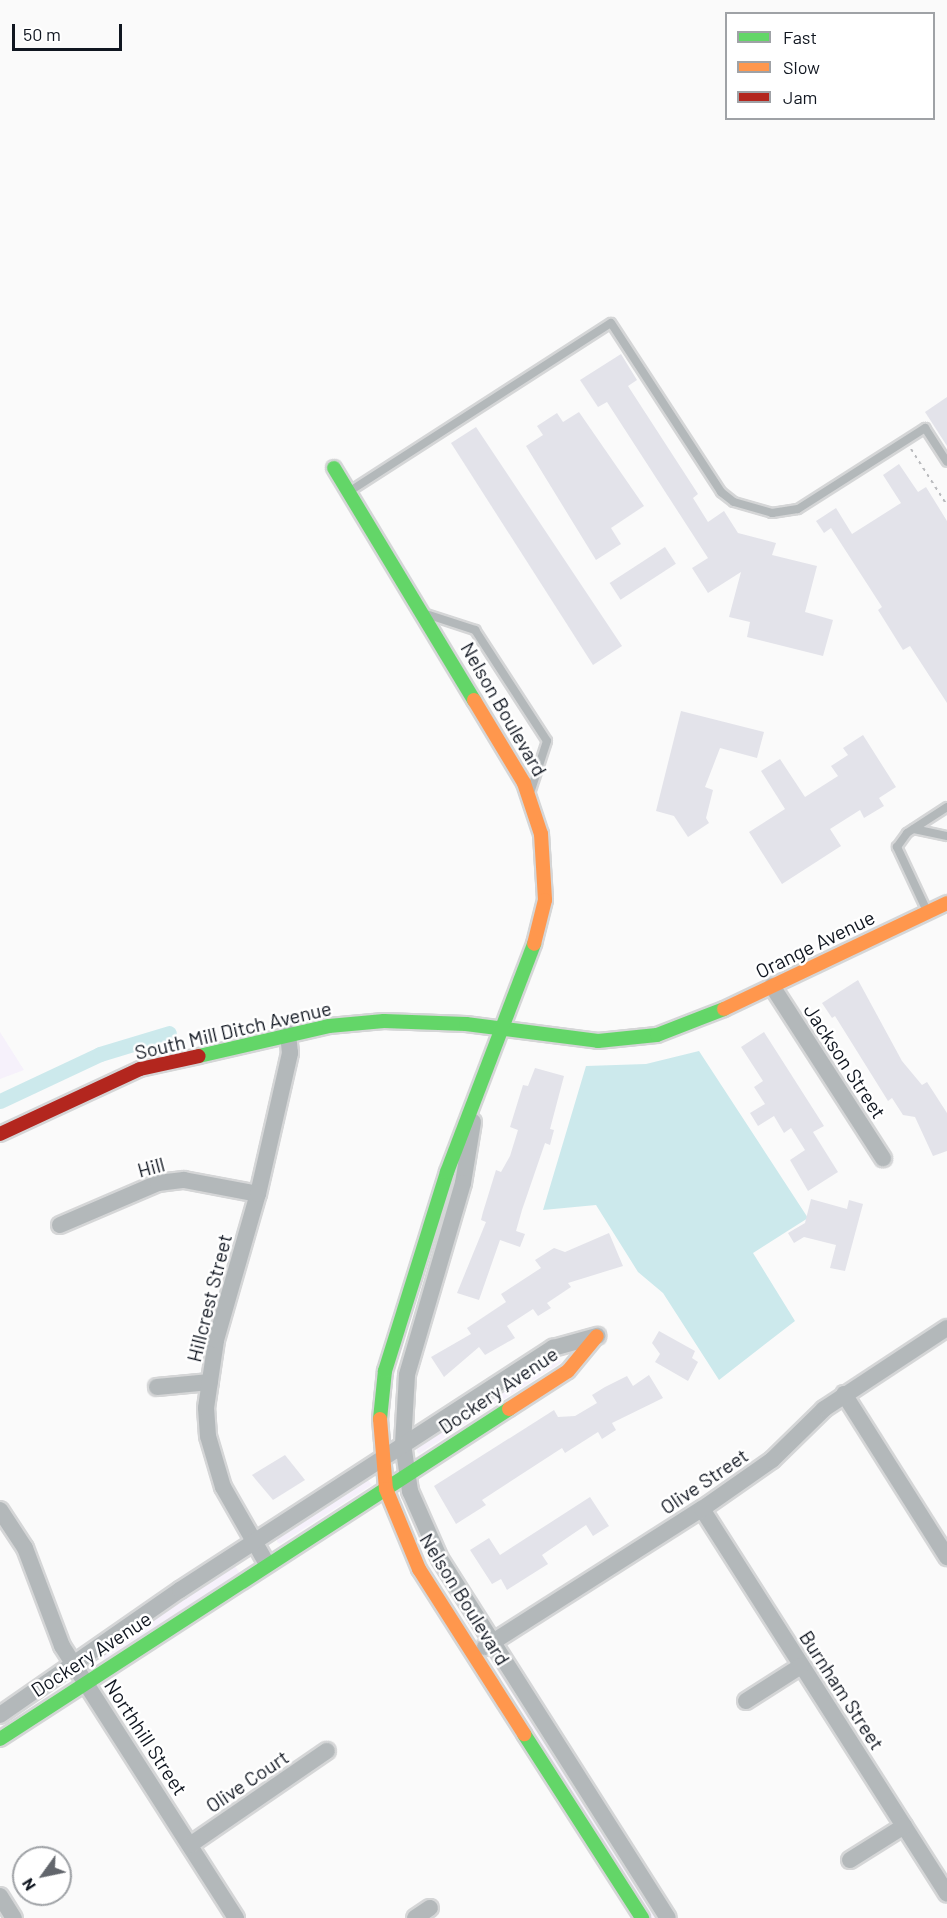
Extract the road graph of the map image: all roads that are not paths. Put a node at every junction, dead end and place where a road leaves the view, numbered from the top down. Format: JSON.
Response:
{"nodes":[{"id":1,"x":947,"y":462,"type":"edge"},
{"id":2,"x":334,"y":468,"type":"dead end"},
{"id":3,"x":348,"y":492,"type":"junction"},
{"id":4,"x":423,"y":613,"type":"junction"},
{"id":5,"x":529,"y":793,"type":"junction"},
{"id":6,"x":947,"y":807,"type":"edge"},
{"id":7,"x":914,"y":829,"type":"junction"},
{"id":8,"x":947,"y":836,"type":"edge"},
{"id":9,"x":947,"y":903,"type":"edge"},
{"id":10,"x":927,"y":911,"type":"junction"},
{"id":11,"x":772,"y":986,"type":"junction"},
{"id":12,"x":700,"y":1021,"type":"joint"},
{"id":13,"x":501,"y":1028,"type":"junction"},
{"id":14,"x":288,"y":1033,"type":"junction"},
{"id":15,"x":477,"y":1096,"type":"junction"},
{"id":16,"x":0,"y":1134,"type":"edge"},
{"id":17,"x":883,"y":1158,"type":"dead end"},
{"id":18,"x":258,"y":1194,"type":"junction"},
{"id":19,"x":60,"y":1225,"type":"dead end"},
{"id":20,"x":947,"y":1328,"type":"edge"},
{"id":21,"x":597,"y":1336,"type":"joint"},
{"id":22,"x":210,"y":1382,"type":"junction"},
{"id":23,"x":157,"y":1387,"type":"dead end"},
{"id":24,"x":844,"y":1394,"type":"junction"},
{"id":25,"x":403,"y":1444,"type":"junction"},
{"id":26,"x":381,"y":1459,"type":"junction"},
{"id":27,"x":407,"y":1476,"type":"junction"},
{"id":28,"x":386,"y":1489,"type":"junction"},
{"id":29,"x":702,"y":1509,"type":"junction"},
{"id":30,"x":0,"y":1510,"type":"edge"},
{"id":31,"x":253,"y":1542,"type":"junction"},
{"id":32,"x":947,"y":1557,"type":"edge"},
{"id":33,"x":267,"y":1564,"type":"junction"},
{"id":34,"x":492,"y":1642,"type":"junction"},
{"id":35,"x":473,"y":1654,"type":"junction"},
{"id":36,"x":801,"y":1666,"type":"junction"},
{"id":37,"x":76,"y":1667,"type":"junction"},
{"id":38,"x":86,"y":1683,"type":"junction"},
{"id":39,"x":746,"y":1701,"type":"dead end"},
{"id":40,"x":0,"y":1715,"type":"edge"},
{"id":41,"x":0,"y":1739,"type":"edge"},
{"id":42,"x":327,"y":1751,"type":"dead end"},
{"id":43,"x":904,"y":1827,"type":"junction"},
{"id":44,"x":190,"y":1845,"type":"junction"},
{"id":45,"x":850,"y":1860,"type":"dead end"},
{"id":46,"x":947,"y":1894,"type":"edge"},
{"id":47,"x":0,"y":1896,"type":"edge"},
{"id":48,"x":430,"y":1908,"type":"dead end"},
{"id":49,"x":14,"y":1918,"type":"edge"},
{"id":50,"x":236,"y":1918,"type":"edge"},
{"id":51,"x":415,"y":1918,"type":"edge"},
{"id":52,"x":642,"y":1918,"type":"edge"},
{"id":53,"x":668,"y":1918,"type":"edge"}],
"edges":[{"from":1,"to":3,"type":"lane"},
{"from":2,"to":3,"type":"street","name":"Nelson Boulevard"},
{"from":3,"to":4,"type":"street","name":"Nelson Boulevard"},
{"from":4,"to":5,"type":"street","name":"Nelson Boulevard"},
{"from":4,"to":5,"type":"lane"},
{"from":5,"to":13,"type":"street","name":"Nelson Boulevard"},
{"from":6,"to":7,"type":"lane"},
{"from":7,"to":8,"type":"lane"},
{"from":7,"to":10,"type":"lane"},
{"from":9,"to":10,"type":"street","name":"Orange Avenue"},
{"from":10,"to":11,"type":"street","name":"Orange Avenue"},
{"from":11,"to":12,"type":"street","name":"Orange Avenue"},
{"from":11,"to":17,"type":"street","name":"Jackson Street"},
{"from":12,"to":13,"type":"street","name":"South Mill Ditch Avenue"},
{"from":13,"to":14,"type":"street","name":"South Mill Ditch Avenue"},
{"from":13,"to":15,"type":"street","name":"Nelson Boulevard"},
{"from":14,"to":16,"type":"street","name":"South Mill Ditch Avenue"},
{"from":14,"to":18,"type":"street","name":"Hillcrest Street"},
{"from":15,"to":25,"type":"street","name":"Nelson Boulevard"},
{"from":15,"to":26,"type":"street","name":"Nelson Boulevard"},
{"from":18,"to":19,"type":"street","name":"Hill"},
{"from":18,"to":22,"type":"street","name":"Hillcrest Street"},
{"from":20,"to":24,"type":"street","name":"Olive Street"},
{"from":21,"to":25,"type":"street","name":"Dockery Avenue"},
{"from":21,"to":27,"type":"street","name":"Dockery Avenue"},
{"from":22,"to":23,"type":"street"},
{"from":22,"to":31,"type":"street","name":"Hillcrest Street"},
{"from":24,"to":29,"type":"street","name":"Olive Street"},
{"from":24,"to":32,"type":"street"},
{"from":25,"to":26,"type":"street","name":"Dockery Avenue"},
{"from":25,"to":27,"type":"street","name":"Nelson Boulevard"},
{"from":26,"to":28,"type":"street","name":"Nelson Boulevard"},
{"from":26,"to":31,"type":"street","name":"Dockery Avenue"},
{"from":27,"to":28,"type":"street","name":"Dockery Avenue"},
{"from":27,"to":34,"type":"street","name":"Nelson Boulevard"},
{"from":28,"to":33,"type":"street","name":"Dockery Avenue"},
{"from":28,"to":35,"type":"street","name":"Nelson Boulevard"},
{"from":29,"to":34,"type":"street","name":"Olive Street"},
{"from":29,"to":36,"type":"street","name":"Burnham Street"},
{"from":30,"to":37,"type":"street","name":"Northhill Street"},
{"from":31,"to":33,"type":"street","name":"Hillcrest Street"},
{"from":31,"to":37,"type":"street","name":"Dockery Avenue"},
{"from":33,"to":38,"type":"street","name":"Dockery Avenue"},
{"from":34,"to":35,"type":"street","name":"Olive Street"},
{"from":34,"to":53,"type":"street","name":"Nelson Boulevard"},
{"from":35,"to":52,"type":"street","name":"Nelson Boulevard"},
{"from":36,"to":39,"type":"street"},
{"from":36,"to":43,"type":"street","name":"Burnham Street"},
{"from":37,"to":38,"type":"street","name":"Northhill Street"},
{"from":37,"to":40,"type":"street","name":"Dockery Avenue"},
{"from":38,"to":41,"type":"street","name":"Dockery Avenue"},
{"from":38,"to":44,"type":"street","name":"Northhill Street"},
{"from":42,"to":44,"type":"street","name":"Olive Court"},
{"from":43,"to":45,"type":"street"},
{"from":43,"to":46,"type":"street","name":"Burnham Street"},
{"from":44,"to":50,"type":"street","name":"Northhill Street"},
{"from":47,"to":49,"type":"street"},
{"from":48,"to":51,"type":"street"}]}
